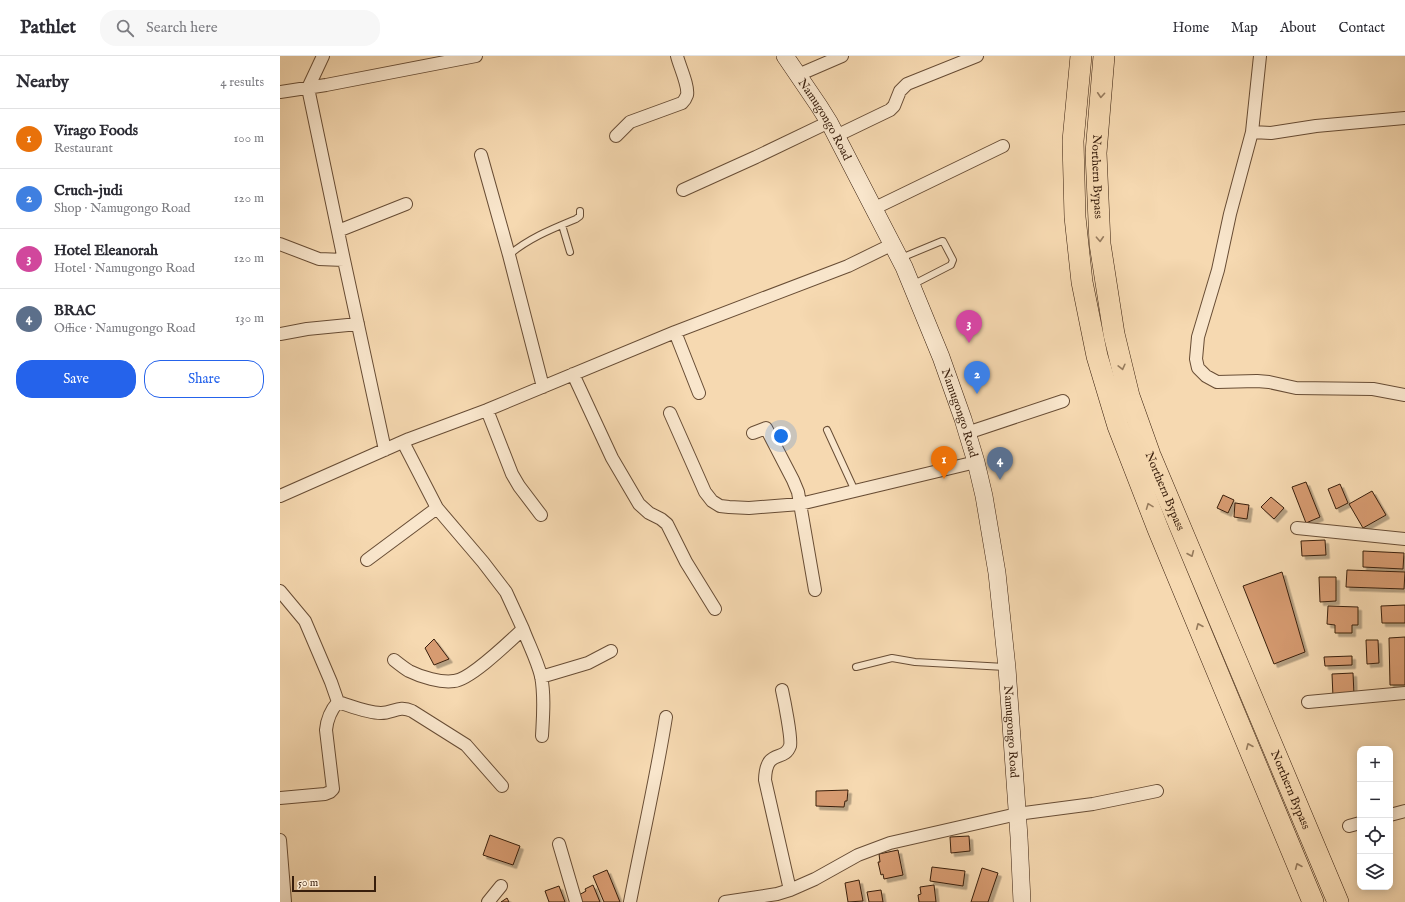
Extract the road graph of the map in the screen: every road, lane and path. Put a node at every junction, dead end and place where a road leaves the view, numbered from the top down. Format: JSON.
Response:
{"nodes":[{"id":1,"x":323,"y":56,"type":"edge"},
{"id":2,"x":476,"y":56,"type":"edge"},
{"id":3,"x":677,"y":56,"type":"edge"},
{"id":4,"x":786,"y":56,"type":"edge"},
{"id":5,"x":842,"y":56,"type":"edge"},
{"id":6,"x":977,"y":56,"type":"edge"},
{"id":7,"x":1081,"y":56,"type":"edge"},
{"id":8,"x":1104,"y":56,"type":"edge"},
{"id":9,"x":1260,"y":56,"type":"edge"},
{"id":10,"x":798,"y":75,"type":"junction"},
{"id":11,"x":308,"y":88,"type":"junction"},
{"id":12,"x":280,"y":92,"type":"edge"},
{"id":13,"x":1405,"y":118,"type":"edge"},
{"id":14,"x":832,"y":129,"type":"junction"},
{"id":15,"x":1252,"y":132,"type":"junction"},
{"id":16,"x":616,"y":136,"type":"dead end"},
{"id":17,"x":1003,"y":146,"type":"dead end"},
{"id":18,"x":481,"y":155,"type":"dead end"},
{"id":19,"x":683,"y":190,"type":"dead end"},
{"id":20,"x":406,"y":204,"type":"dead end"},
{"id":21,"x":874,"y":208,"type":"junction"},
{"id":22,"x":580,"y":211,"type":"dead end"},
{"id":23,"x":562,"y":225,"type":"junction"},
{"id":24,"x":338,"y":231,"type":"junction"},
{"id":25,"x":280,"y":244,"type":"edge"},
{"id":26,"x":896,"y":251,"type":"junction"},
{"id":27,"x":570,"y":252,"type":"dead end"},
{"id":28,"x":509,"y":255,"type":"junction"},
{"id":29,"x":344,"y":260,"type":"junction"},
{"id":30,"x":912,"y":285,"type":"junction"},
{"id":31,"x":358,"y":324,"type":"junction"},
{"id":32,"x":675,"y":332,"type":"junction"},
{"id":33,"x":280,"y":334,"type":"edge"},
{"id":34,"x":573,"y":374,"type":"junction"},
{"id":35,"x":543,"y":387,"type":"junction"},
{"id":36,"x":699,"y":393,"type":"dead end"},
{"id":37,"x":1405,"y":395,"type":"edge"},
{"id":38,"x":1063,"y":401,"type":"dead end"},
{"id":39,"x":487,"y":410,"type":"junction"},
{"id":40,"x":670,"y":413,"type":"dead end"},
{"id":41,"x":827,"y":430,"type":"dead end"},
{"id":42,"x":753,"y":433,"type":"dead end"},
{"id":43,"x":967,"y":433,"type":"junction"},
{"id":44,"x":403,"y":442,"type":"junction"},
{"id":45,"x":386,"y":450,"type":"junction"},
{"id":46,"x":976,"y":462,"type":"junction"},
{"id":47,"x":855,"y":491,"type":"junction"},
{"id":48,"x":280,"y":496,"type":"edge"},
{"id":49,"x":800,"y":504,"type":"junction"},
{"id":50,"x":436,"y":508,"type":"junction"},
{"id":51,"x":541,"y":516,"type":"dead end"},
{"id":52,"x":1297,"y":528,"type":"dead end"},
{"id":53,"x":1405,"y":539,"type":"edge"},
{"id":54,"x":367,"y":560,"type":"dead end"},
{"id":55,"x":815,"y":590,"type":"dead end"},
{"id":56,"x":280,"y":591,"type":"edge"},
{"id":57,"x":715,"y":609,"type":"dead end"},
{"id":58,"x":523,"y":629,"type":"junction"},
{"id":59,"x":611,"y":651,"type":"dead end"},
{"id":60,"x":394,"y":660,"type":"dead end"},
{"id":61,"x":856,"y":667,"type":"dead end"},
{"id":62,"x":1007,"y":668,"type":"junction"},
{"id":63,"x":541,"y":677,"type":"junction"},
{"id":64,"x":782,"y":690,"type":"dead end"},
{"id":65,"x":1405,"y":693,"type":"edge"},
{"id":66,"x":338,"y":702,"type":"junction"},
{"id":67,"x":1308,"y":702,"type":"dead end"},
{"id":68,"x":666,"y":717,"type":"dead end"},
{"id":69,"x":542,"y":736,"type":"dead end"},
{"id":70,"x":502,"y":786,"type":"dead end"},
{"id":71,"x":1157,"y":791,"type":"dead end"},
{"id":72,"x":280,"y":798,"type":"edge"},
{"id":73,"x":1405,"y":811,"type":"edge"},
{"id":74,"x":1017,"y":814,"type":"junction"},
{"id":75,"x":1393,"y":814,"type":"edge"},
{"id":76,"x":280,"y":840,"type":"edge"},
{"id":77,"x":559,"y":844,"type":"dead end"},
{"id":78,"x":501,"y":886,"type":"dead end"},
{"id":79,"x":790,"y":890,"type":"junction"},
{"id":80,"x":778,"y":898,"type":"edge"},
{"id":81,"x":285,"y":902,"type":"edge"},
{"id":82,"x":488,"y":902,"type":"edge"},
{"id":83,"x":576,"y":902,"type":"edge"},
{"id":84,"x":630,"y":902,"type":"edge"},
{"id":85,"x":725,"y":902,"type":"edge"},
{"id":86,"x":1022,"y":902,"type":"edge"},
{"id":87,"x":1313,"y":902,"type":"edge"},
{"id":88,"x":1338,"y":902,"type":"edge"}],
"edges":[{"from":1,"to":11,"type":"street"},
{"from":2,"to":11,"type":"street"},
{"from":3,"to":16,"type":"street"},
{"from":4,"to":10,"type":"main road","name":"Namugongo Road"},
{"from":5,"to":10,"type":"street"},
{"from":6,"to":14,"type":"street"},
{"from":87,"to":7,"type":"highway","name":"Northern Bypass","one_way":true},
{"from":8,"to":88,"type":"highway","name":"Northern Bypass","one_way":true},
{"from":9,"to":15,"type":"street"},
{"from":10,"to":14,"type":"main road","name":"Namugongo Road"},
{"from":11,"to":12,"type":"street"},
{"from":11,"to":24,"type":"street"},
{"from":13,"to":15,"type":"street"},
{"from":14,"to":19,"type":"street"},
{"from":14,"to":21,"type":"main road","name":"Namugongo Road"},
{"from":15,"to":37,"type":"street"},
{"from":17,"to":21,"type":"street"},
{"from":18,"to":28,"type":"street"},
{"from":20,"to":24,"type":"street"},
{"from":21,"to":26,"type":"main road","name":"Namugongo Road"},
{"from":22,"to":23,"type":"lane"},
{"from":23,"to":27,"type":"lane"},
{"from":23,"to":28,"type":"lane"},
{"from":24,"to":29,"type":"street"},
{"from":25,"to":29,"type":"street"},
{"from":26,"to":30,"type":"main road","name":"Namugongo Road"},
{"from":26,"to":30,"type":"lane"},
{"from":26,"to":32,"type":"street"},
{"from":28,"to":35,"type":"street"},
{"from":29,"to":31,"type":"street"},
{"from":30,"to":43,"type":"main road","name":"Namugongo Road"},
{"from":31,"to":33,"type":"street"},
{"from":31,"to":45,"type":"street"},
{"from":32,"to":34,"type":"street"},
{"from":32,"to":36,"type":"street"},
{"from":34,"to":35,"type":"street"},
{"from":34,"to":57,"type":"street"},
{"from":35,"to":39,"type":"street"},
{"from":38,"to":43,"type":"street"},
{"from":39,"to":44,"type":"street"},
{"from":39,"to":51,"type":"street"},
{"from":40,"to":49,"type":"street"},
{"from":41,"to":47,"type":"lane"},
{"from":42,"to":49,"type":"street"},
{"from":43,"to":46,"type":"main road","name":"Namugongo Road"},
{"from":44,"to":45,"type":"street"},
{"from":44,"to":50,"type":"street"},
{"from":45,"to":48,"type":"street"},
{"from":46,"to":47,"type":"street"},
{"from":46,"to":62,"type":"main road","name":"Namugongo Road"},
{"from":47,"to":49,"type":"street"},
{"from":49,"to":55,"type":"street"},
{"from":50,"to":54,"type":"street"},
{"from":50,"to":58,"type":"street"},
{"from":52,"to":53,"type":"street"},
{"from":56,"to":66,"type":"street"},
{"from":58,"to":60,"type":"street"},
{"from":58,"to":63,"type":"street"},
{"from":59,"to":63,"type":"street"},
{"from":61,"to":62,"type":"lane"},
{"from":62,"to":74,"type":"main road","name":"Namugongo Road"},
{"from":63,"to":69,"type":"street"},
{"from":64,"to":79,"type":"street"},
{"from":65,"to":67,"type":"street"},
{"from":66,"to":70,"type":"street"},
{"from":66,"to":72,"type":"street"},
{"from":68,"to":84,"type":"street"},
{"from":71,"to":74,"type":"street"},
{"from":73,"to":75,"type":"street"},
{"from":74,"to":79,"type":"street"},
{"from":74,"to":86,"type":"main road","name":"Namugongo Road"},
{"from":76,"to":81,"type":"street"},
{"from":77,"to":83,"type":"street"},
{"from":78,"to":82,"type":"street"},
{"from":79,"to":80,"type":"street"},
{"from":80,"to":85,"type":"street"}]}
